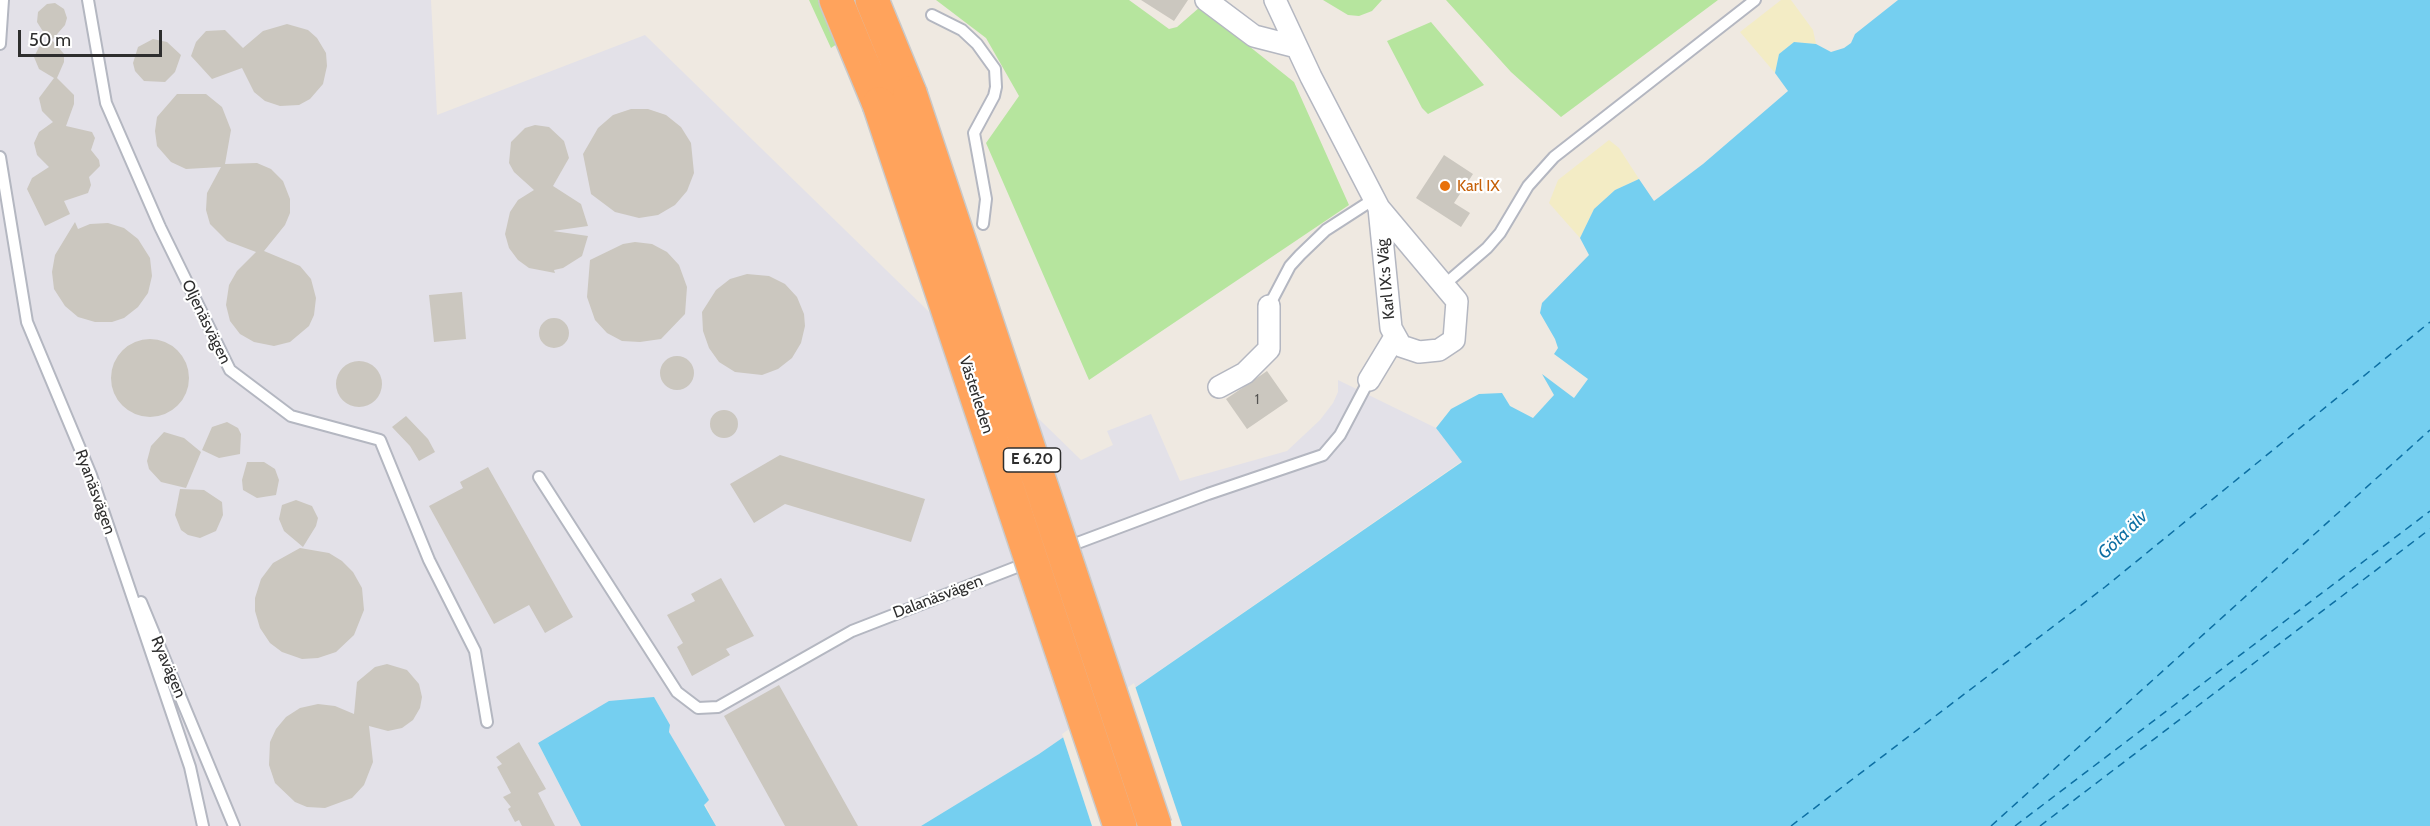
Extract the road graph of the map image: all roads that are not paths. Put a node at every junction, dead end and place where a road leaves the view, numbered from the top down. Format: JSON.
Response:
{"nodes":[{"id":1,"x":3,"y":0,"type":"edge"},
{"id":2,"x":88,"y":0,"type":"edge"},
{"id":3,"x":836,"y":0,"type":"edge"},
{"id":4,"x":872,"y":0,"type":"edge"},
{"id":5,"x":1206,"y":0,"type":"edge"},
{"id":6,"x":1275,"y":0,"type":"edge"},
{"id":7,"x":1755,"y":0,"type":"edge"},
{"id":8,"x":932,"y":15,"type":"dead end"},
{"id":9,"x":0,"y":44,"type":"edge"},
{"id":10,"x":1297,"y":47,"type":"junction"},
{"id":11,"x":0,"y":157,"type":"edge"},
{"id":12,"x":1377,"y":204,"type":"junction"},
{"id":13,"x":983,"y":225,"type":"dead end"},
{"id":14,"x":1444,"y":285,"type":"junction"},
{"id":15,"x":1269,"y":306,"type":"joint"},
{"id":16,"x":1395,"y":337,"type":"junction"},
{"id":17,"x":1369,"y":380,"type":"joint"},
{"id":18,"x":1219,"y":387,"type":"dead end"},
{"id":19,"x":538,"y":477,"type":"dead end"},
{"id":20,"x":102,"y":508,"type":"junction"},
{"id":21,"x":487,"y":722,"type":"dead end"},
{"id":22,"x":203,"y":826,"type":"edge"},
{"id":23,"x":234,"y":826,"type":"edge"},
{"id":24,"x":1120,"y":826,"type":"edge"},
{"id":25,"x":1155,"y":826,"type":"edge"}],
"edges":[{"from":1,"to":9,"type":"lane"},
{"from":2,"to":21,"type":"lane","name":"Oljenäsvägen"},
{"from":3,"to":24,"type":"highway","name":"Västerleden","number":"E 6.20","bridge":true},
{"from":4,"to":25,"type":"highway","name":"Västerleden","number":"E 6.20","bridge":true},
{"from":5,"to":10,"type":"street"},
{"from":6,"to":10,"type":"street","name":"Karl IX:s Väg"},
{"from":7,"to":14,"type":"lane"},
{"from":8,"to":13,"type":"lane"},
{"from":10,"to":12,"type":"street","name":"Karl IX:s Väg"},
{"from":11,"to":20,"type":"lane","name":"Ryanäsvägen"},
{"from":12,"to":14,"type":"street","name":"Karl IX:s Väg"},
{"from":12,"to":15,"type":"lane"},
{"from":12,"to":16,"type":"street","name":"Karl IX:s Väg"},
{"from":14,"to":16,"type":"street","name":"Karl IX:s Väg"},
{"from":15,"to":18,"type":"street"},
{"from":16,"to":17,"type":"street","name":"Dalanäsvägen"},
{"from":17,"to":19,"type":"lane","name":"Dalanäsvägen"},
{"from":20,"to":22,"type":"lane","name":"Ryanäsvägen"},
{"from":20,"to":23,"type":"lane","name":"Ryavägen"}]}
